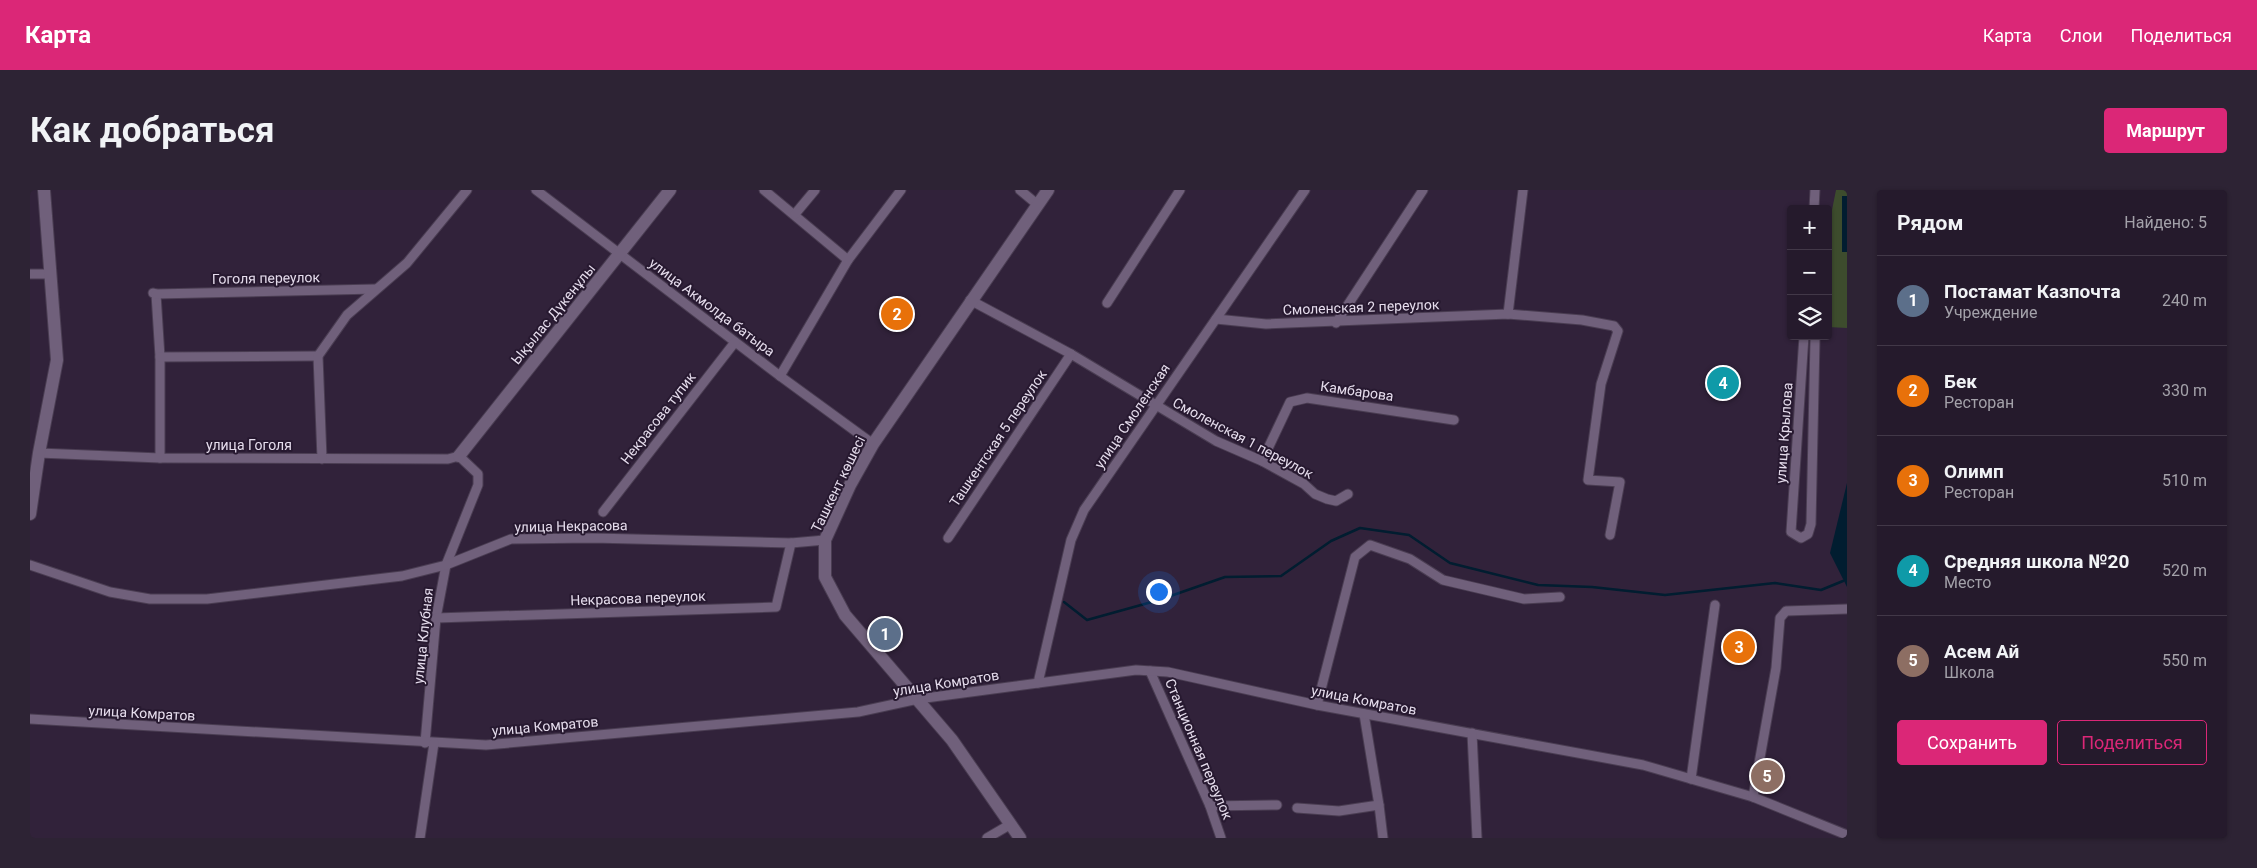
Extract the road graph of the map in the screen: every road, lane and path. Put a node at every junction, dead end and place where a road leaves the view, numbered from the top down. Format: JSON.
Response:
{"nodes":[{"id":1,"x":44,"y":190,"type":"edge"},
{"id":2,"x":467,"y":190,"type":"edge"},
{"id":3,"x":536,"y":190,"type":"edge"},
{"id":4,"x":670,"y":190,"type":"edge"},
{"id":5,"x":764,"y":190,"type":"edge"},
{"id":6,"x":815,"y":190,"type":"edge"},
{"id":7,"x":901,"y":190,"type":"edge"},
{"id":8,"x":1020,"y":190,"type":"edge"},
{"id":9,"x":1048,"y":190,"type":"edge"},
{"id":10,"x":1180,"y":190,"type":"edge"},
{"id":11,"x":1305,"y":190,"type":"edge"},
{"id":12,"x":1423,"y":190,"type":"edge"},
{"id":13,"x":1523,"y":190,"type":"edge"},
{"id":14,"x":1815,"y":190,"type":"edge"},
{"id":15,"x":1038,"y":205,"type":"junction"},
{"id":16,"x":1814,"y":205,"type":"edge"},
{"id":17,"x":795,"y":214,"type":"junction"},
{"id":18,"x":621,"y":254,"type":"junction"},
{"id":19,"x":848,"y":260,"type":"junction"},
{"id":20,"x":30,"y":274,"type":"edge"},
{"id":21,"x":49,"y":274,"type":"junction"},
{"id":22,"x":376,"y":289,"type":"junction"},
{"id":23,"x":970,"y":300,"type":"junction"},
{"id":24,"x":1107,"y":303,"type":"dead end"},
{"id":25,"x":1508,"y":314,"type":"junction"},
{"id":26,"x":1216,"y":319,"type":"junction"},
{"id":27,"x":1336,"y":322,"type":"junction"},
{"id":28,"x":1804,"y":340,"type":"edge"},
{"id":29,"x":1815,"y":340,"type":"dead end"},
{"id":30,"x":735,"y":342,"type":"junction"},
{"id":31,"x":1071,"y":354,"type":"junction"},
{"id":32,"x":318,"y":356,"type":"junction"},
{"id":33,"x":160,"y":357,"type":"junction"},
{"id":34,"x":780,"y":376,"type":"junction"},
{"id":35,"x":1155,"y":406,"type":"junction"},
{"id":36,"x":1454,"y":420,"type":"dead end"},
{"id":37,"x":873,"y":444,"type":"junction"},
{"id":38,"x":39,"y":453,"type":"junction"},
{"id":39,"x":459,"y":456,"type":"junction"},
{"id":40,"x":160,"y":458,"type":"junction"},
{"id":41,"x":322,"y":458,"type":"junction"},
{"id":42,"x":1262,"y":461,"type":"junction"},
{"id":43,"x":1348,"y":494,"type":"dead end"},
{"id":44,"x":603,"y":512,"type":"dead end"},
{"id":45,"x":30,"y":514,"type":"edge"},
{"id":46,"x":1610,"y":535,"type":"dead end"},
{"id":47,"x":948,"y":538,"type":"dead end"},
{"id":48,"x":825,"y":540,"type":"junction"},
{"id":49,"x":791,"y":543,"type":"junction"},
{"id":50,"x":30,"y":565,"type":"edge"},
{"id":51,"x":446,"y":565,"type":"junction"},
{"id":52,"x":1560,"y":596,"type":"dead end"},
{"id":53,"x":1715,"y":605,"type":"dead end"},
{"id":54,"x":1847,"y":609,"type":"edge"},
{"id":55,"x":436,"y":618,"type":"junction"},
{"id":56,"x":1150,"y":671,"type":"junction"},
{"id":57,"x":1038,"y":683,"type":"junction"},
{"id":58,"x":918,"y":699,"type":"junction"},
{"id":59,"x":1317,"y":705,"type":"junction"},
{"id":60,"x":1364,"y":714,"type":"junction"},
{"id":61,"x":30,"y":719,"type":"edge"},
{"id":62,"x":1472,"y":733,"type":"junction"},
{"id":63,"x":429,"y":743,"type":"junction"},
{"id":64,"x":1691,"y":779,"type":"junction"},
{"id":65,"x":1753,"y":797,"type":"junction"},
{"id":66,"x":1277,"y":805,"type":"dead end"},
{"id":67,"x":1380,"y":805,"type":"junction"},
{"id":68,"x":1210,"y":806,"type":"junction"},
{"id":69,"x":1297,"y":808,"type":"dead end"},
{"id":70,"x":1011,"y":824,"type":"junction"},
{"id":71,"x":1847,"y":835,"type":"edge"},
{"id":72,"x":420,"y":838,"type":"edge"},
{"id":73,"x":987,"y":838,"type":"edge"},
{"id":74,"x":1020,"y":838,"type":"edge"},
{"id":75,"x":1222,"y":838,"type":"edge"},
{"id":76,"x":1383,"y":838,"type":"edge"},
{"id":77,"x":1477,"y":838,"type":"edge"}],
"edges":[{"from":1,"to":21,"type":"main road"},
{"from":2,"to":22,"type":"street"},
{"from":3,"to":18,"type":"street","name":"улица Акмолда батыра"},
{"from":4,"to":18,"type":"main road","name":"Ықылас Дүкенұлы"},
{"from":5,"to":17,"type":"street"},
{"from":6,"to":17,"type":"street"},
{"from":7,"to":19,"type":"street"},
{"from":8,"to":15,"type":"street"},
{"from":9,"to":15,"type":"main road","name":"Ташкент көшесі"},
{"from":10,"to":24,"type":"street"},
{"from":11,"to":26,"type":"street","name":"улица Смоленская"},
{"from":12,"to":27,"type":"street"},
{"from":13,"to":25,"type":"street"},
{"from":14,"to":16,"type":"street"},
{"from":15,"to":23,"type":"main road","name":"Ташкент көшесі"},
{"from":17,"to":19,"type":"street"},
{"from":18,"to":30,"type":"street","name":"улица Акмолда батыра"},
{"from":18,"to":39,"type":"main road","name":"Ықылас Дүкенұлы"},
{"from":19,"to":34,"type":"street"},
{"from":20,"to":21,"type":"street"},
{"from":21,"to":38,"type":"main road"},
{"from":22,"to":32,"type":"street"},
{"from":22,"to":33,"type":"street","name":"Гоголя переулок"},
{"from":23,"to":31,"type":"street","name":"Смоленская 1 переулок"},
{"from":23,"to":37,"type":"main road","name":"Ташкент көшесі"},
{"from":25,"to":27,"type":"street","name":"Смоленская 2 переулок"},
{"from":25,"to":46,"type":"street","name":"Смоленская 2 переулок"},
{"from":26,"to":27,"type":"street","name":"Смоленская 2 переулок"},
{"from":26,"to":35,"type":"street","name":"улица Смоленская"},
{"from":28,"to":29,"type":"street","name":"улица Крылова"},
{"from":30,"to":34,"type":"street","name":"улица Акмолда батыра"},
{"from":30,"to":44,"type":"street","name":"Некрасова тупик"},
{"from":31,"to":35,"type":"street","name":"Смоленская 1 переулок"},
{"from":31,"to":47,"type":"street","name":"Ташкентская 5 переулок"},
{"from":32,"to":33,"type":"street"},
{"from":32,"to":41,"type":"street"},
{"from":33,"to":40,"type":"street","name":"Гоголя переулок"},
{"from":34,"to":37,"type":"street","name":"улица Акмолда батыра"},
{"from":35,"to":42,"type":"street","name":"Смоленская 1 переулок"},
{"from":35,"to":57,"type":"street","name":"улица Смоленская"},
{"from":36,"to":42,"type":"street","name":"Камбарова"},
{"from":37,"to":48,"type":"main road","name":"Ташкент көшесі"},
{"from":38,"to":40,"type":"street","name":"улица Гоголя"},
{"from":38,"to":45,"type":"main road"},
{"from":39,"to":41,"type":"street","name":"улица Гоголя"},
{"from":39,"to":51,"type":"street","name":"улица Клубная"},
{"from":40,"to":41,"type":"street","name":"улица Гоголя"},
{"from":42,"to":43,"type":"street","name":"Смоленская 1 переулок"},
{"from":48,"to":49,"type":"street","name":"улица Некрасова"},
{"from":48,"to":58,"type":"main road","name":"Ташкент көшесі"},
{"from":49,"to":51,"type":"street","name":"улица Некрасова"},
{"from":49,"to":55,"type":"street","name":"Некрасова переулок"},
{"from":50,"to":51,"type":"street","name":"улица Некрасова"},
{"from":51,"to":55,"type":"street","name":"улица Клубная"},
{"from":52,"to":59,"type":"street"},
{"from":53,"to":64,"type":"street"},
{"from":54,"to":65,"type":"street"},
{"from":55,"to":63,"type":"street","name":"улица Клубная"},
{"from":56,"to":57,"type":"street","name":"улица Комратов"},
{"from":56,"to":59,"type":"street","name":"улица Комратов"},
{"from":56,"to":68,"type":"street","name":"Станционная переулок"},
{"from":57,"to":58,"type":"street","name":"улица Комратов"},
{"from":58,"to":63,"type":"street","name":"улица Комратов"},
{"from":58,"to":70,"type":"main road","name":"Ташкент көшесі"},
{"from":59,"to":60,"type":"street","name":"улица Комратов"},
{"from":60,"to":62,"type":"street","name":"улица Комратов"},
{"from":60,"to":67,"type":"street"},
{"from":61,"to":63,"type":"street","name":"улица Комратов"},
{"from":62,"to":64,"type":"street","name":"улица Комратов"},
{"from":62,"to":77,"type":"street"},
{"from":63,"to":72,"type":"street","name":"улица Клубная"},
{"from":64,"to":65,"type":"street","name":"улица Комратов"},
{"from":65,"to":71,"type":"street","name":"улица Комратов"},
{"from":66,"to":68,"type":"street"},
{"from":67,"to":69,"type":"street"},
{"from":67,"to":76,"type":"street"},
{"from":68,"to":75,"type":"street","name":"Станционная переулок"},
{"from":70,"to":73,"type":"street"},
{"from":70,"to":74,"type":"main road","name":"Ташкент көшесі"}]}
